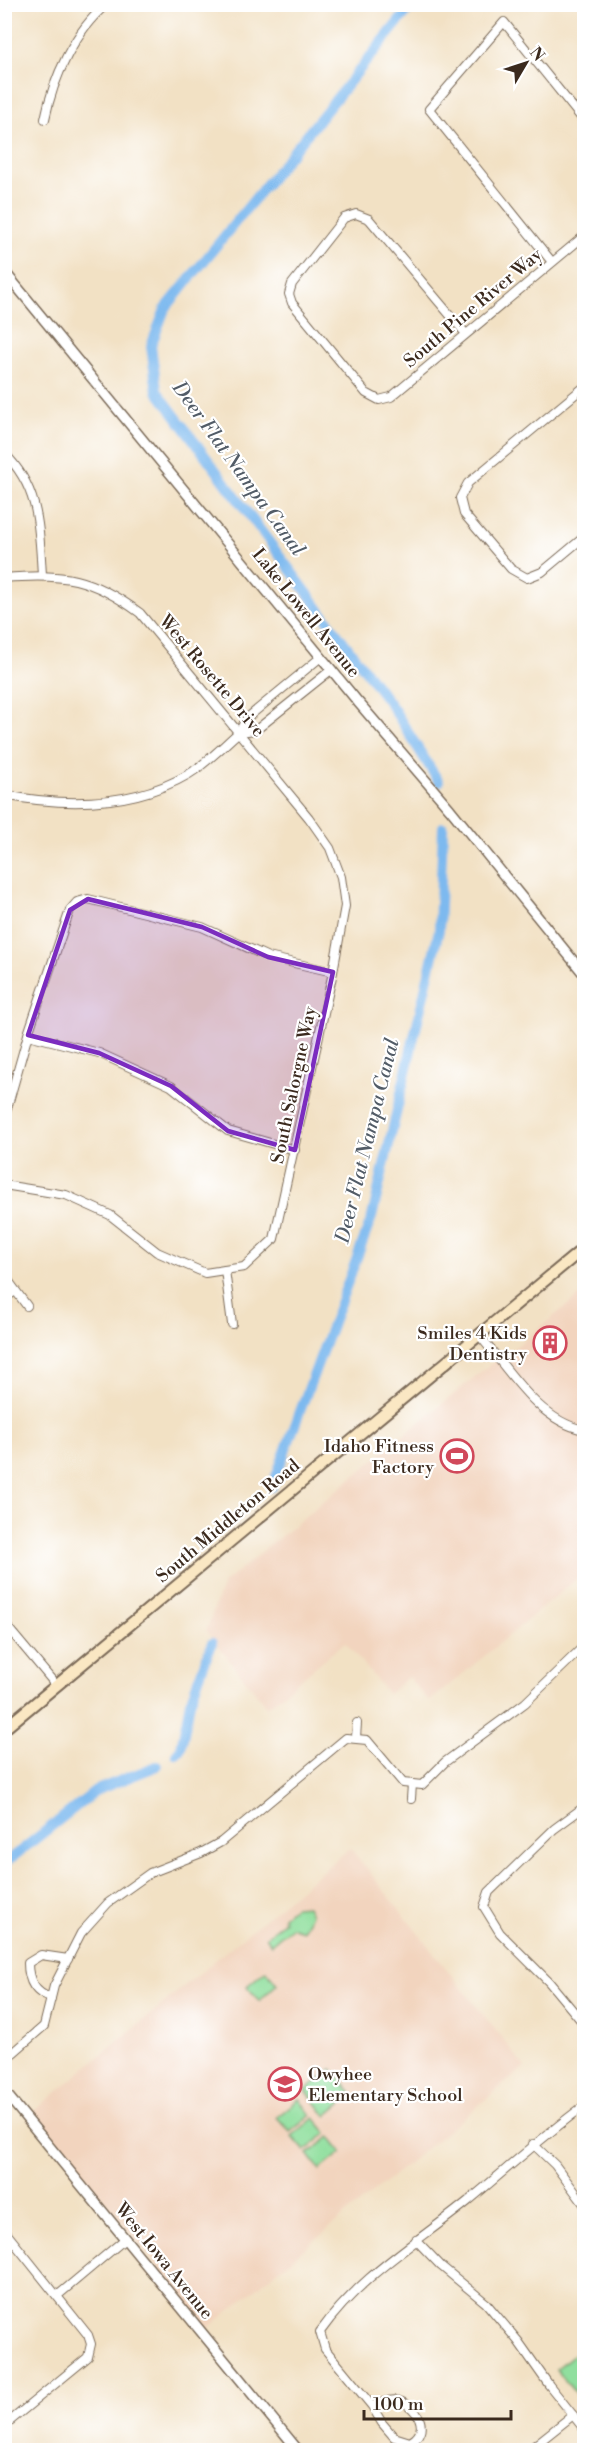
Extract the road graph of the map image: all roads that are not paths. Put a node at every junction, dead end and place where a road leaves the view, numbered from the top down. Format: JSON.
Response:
{"nodes":[{"id":1,"x":107,"y":4,"type":"edge"},
{"id":2,"x":45,"y":119,"type":"dead end"},
{"id":3,"x":585,"y":121,"type":"edge"},
{"id":4,"x":585,"y":236,"type":"edge"},
{"id":5,"x":552,"y":262,"type":"junction"},
{"id":6,"x":4,"y":272,"type":"edge"},
{"id":7,"x":466,"y":334,"type":"junction"},
{"id":8,"x":585,"y":387,"type":"edge"},
{"id":9,"x":4,"y":453,"type":"edge"},
{"id":10,"x":585,"y":537,"type":"edge"},
{"id":11,"x":42,"y":575,"type":"junction"},
{"id":12,"x":4,"y":578,"type":"edge"},
{"id":13,"x":321,"y":657,"type":"junction"},
{"id":14,"x":331,"y":670,"type":"junction"},
{"id":15,"x":239,"y":732,"type":"junction"},
{"id":16,"x":4,"y":795,"type":"edge"},
{"id":17,"x":341,"y":878,"type":"joint"},
{"id":18,"x":333,"y":972,"type":"junction"},
{"id":19,"x":585,"y":974,"type":"edge"},
{"id":20,"x":28,"y":1035,"type":"junction"},
{"id":21,"x":4,"y":1119,"type":"edge"},
{"id":22,"x":295,"y":1150,"type":"junction"},
{"id":23,"x":4,"y":1185,"type":"edge"},
{"id":24,"x":585,"y":1248,"type":"edge"},
{"id":25,"x":225,"y":1270,"type":"junction"},
{"id":26,"x":4,"y":1275,"type":"edge"},
{"id":27,"x":15,"y":1292,"type":"junction"},
{"id":28,"x":4,"y":1299,"type":"edge"},
{"id":29,"x":27,"y":1306,"type":"dead end"},
{"id":30,"x":232,"y":1324,"type":"dead end"},
{"id":31,"x":479,"y":1335,"type":"junction"},
{"id":32,"x":585,"y":1430,"type":"edge"},
{"id":33,"x":4,"y":1623,"type":"edge"},
{"id":34,"x":585,"y":1646,"type":"edge"},
{"id":35,"x":56,"y":1686,"type":"junction"},
{"id":36,"x":357,"y":1722,"type":"dead end"},
{"id":37,"x":4,"y":1729,"type":"edge"},
{"id":38,"x":356,"y":1738,"type":"junction"},
{"id":39,"x":412,"y":1784,"type":"junction"},
{"id":40,"x":411,"y":1799,"type":"dead end"},
{"id":41,"x":585,"y":1808,"type":"edge"},
{"id":42,"x":68,"y":1959,"type":"junction"},
{"id":43,"x":51,"y":1998,"type":"junction"},
{"id":44,"x":585,"y":2024,"type":"edge"},
{"id":45,"x":4,"y":2058,"type":"edge"},
{"id":46,"x":4,"y":2091,"type":"edge"},
{"id":47,"x":585,"y":2106,"type":"edge"},
{"id":48,"x":533,"y":2144,"type":"junction"},
{"id":49,"x":585,"y":2204,"type":"edge"},
{"id":50,"x":4,"y":2230,"type":"edge"},
{"id":51,"x":125,"y":2239,"type":"junction"},
{"id":52,"x":416,"y":2240,"type":"junction"},
{"id":53,"x":57,"y":2296,"type":"junction"},
{"id":54,"x":372,"y":2406,"type":"junction"},
{"id":55,"x":573,"y":2415,"type":"junction"},
{"id":56,"x":4,"y":2426,"type":"edge"},
{"id":57,"x":585,"y":2429,"type":"edge"},
{"id":58,"x":4,"y":2446,"type":"edge"},
{"id":59,"x":8,"y":2451,"type":"edge"},
{"id":60,"x":298,"y":2451,"type":"edge"},
{"id":61,"x":529,"y":2451,"type":"edge"}],
"edges":[{"from":1,"to":2,"type":"street"},
{"from":3,"to":5,"type":"street"},
{"from":4,"to":5,"type":"street","name":"South Pine River Way"},
{"from":5,"to":7,"type":"street","name":"South Pine River Way"},
{"from":6,"to":13,"type":"street","name":"Lake Lowell Avenue"},
{"from":7,"to":7,"type":"street","name":"South Pine River Way"},
{"from":8,"to":10,"type":"street"},
{"from":9,"to":11,"type":"street"},
{"from":11,"to":12,"type":"street","name":"West Rosette Drive"},
{"from":11,"to":15,"type":"street","name":"West Rosette Drive"},
{"from":13,"to":14,"type":"street","name":"Lake Lowell Avenue"},
{"from":13,"to":15,"type":"street"},
{"from":14,"to":15,"type":"street"},
{"from":14,"to":19,"type":"street","name":"Lake Lowell Avenue"},
{"from":15,"to":16,"type":"street"},
{"from":15,"to":17,"type":"street","name":"West Rosette Drive"},
{"from":17,"to":18,"type":"street","name":"South Salorgne Way"},
{"from":18,"to":20,"type":"street"},
{"from":18,"to":22,"type":"street","name":"South Salorgne Way"},
{"from":20,"to":21,"type":"street"},
{"from":20,"to":22,"type":"street"},
{"from":22,"to":25,"type":"street","name":"South Salorgne Way"},
{"from":23,"to":25,"type":"street"},
{"from":24,"to":31,"type":"main road","name":"South Middleton Road"},
{"from":25,"to":30,"type":"street"},
{"from":26,"to":27,"type":"street"},
{"from":27,"to":28,"type":"street"},
{"from":27,"to":29,"type":"street"},
{"from":31,"to":32,"type":"street"},
{"from":31,"to":35,"type":"main road","name":"South Middleton Road"},
{"from":33,"to":35,"type":"street"},
{"from":34,"to":39,"type":"street"},
{"from":35,"to":37,"type":"main road","name":"South Middleton Road"},
{"from":36,"to":38,"type":"street"},
{"from":38,"to":39,"type":"street"},
{"from":38,"to":42,"type":"street"},
{"from":39,"to":40,"type":"street"},
{"from":41,"to":44,"type":"street"},
{"from":42,"to":43,"type":"street"},
{"from":42,"to":43,"type":"street"},
{"from":43,"to":45,"type":"street"},
{"from":46,"to":51,"type":"street","name":"West Iowa Avenue"},
{"from":47,"to":48,"type":"street"},
{"from":48,"to":49,"type":"street"},
{"from":48,"to":52,"type":"street"},
{"from":50,"to":53,"type":"street"},
{"from":51,"to":53,"type":"street"},
{"from":51,"to":60,"type":"street","name":"West Iowa Avenue"},
{"from":52,"to":54,"type":"street"},
{"from":52,"to":55,"type":"street"},
{"from":53,"to":56,"type":"street"},
{"from":54,"to":54,"type":"street"},
{"from":55,"to":57,"type":"street"},
{"from":55,"to":61,"type":"street"},
{"from":58,"to":59,"type":"street"}]}
